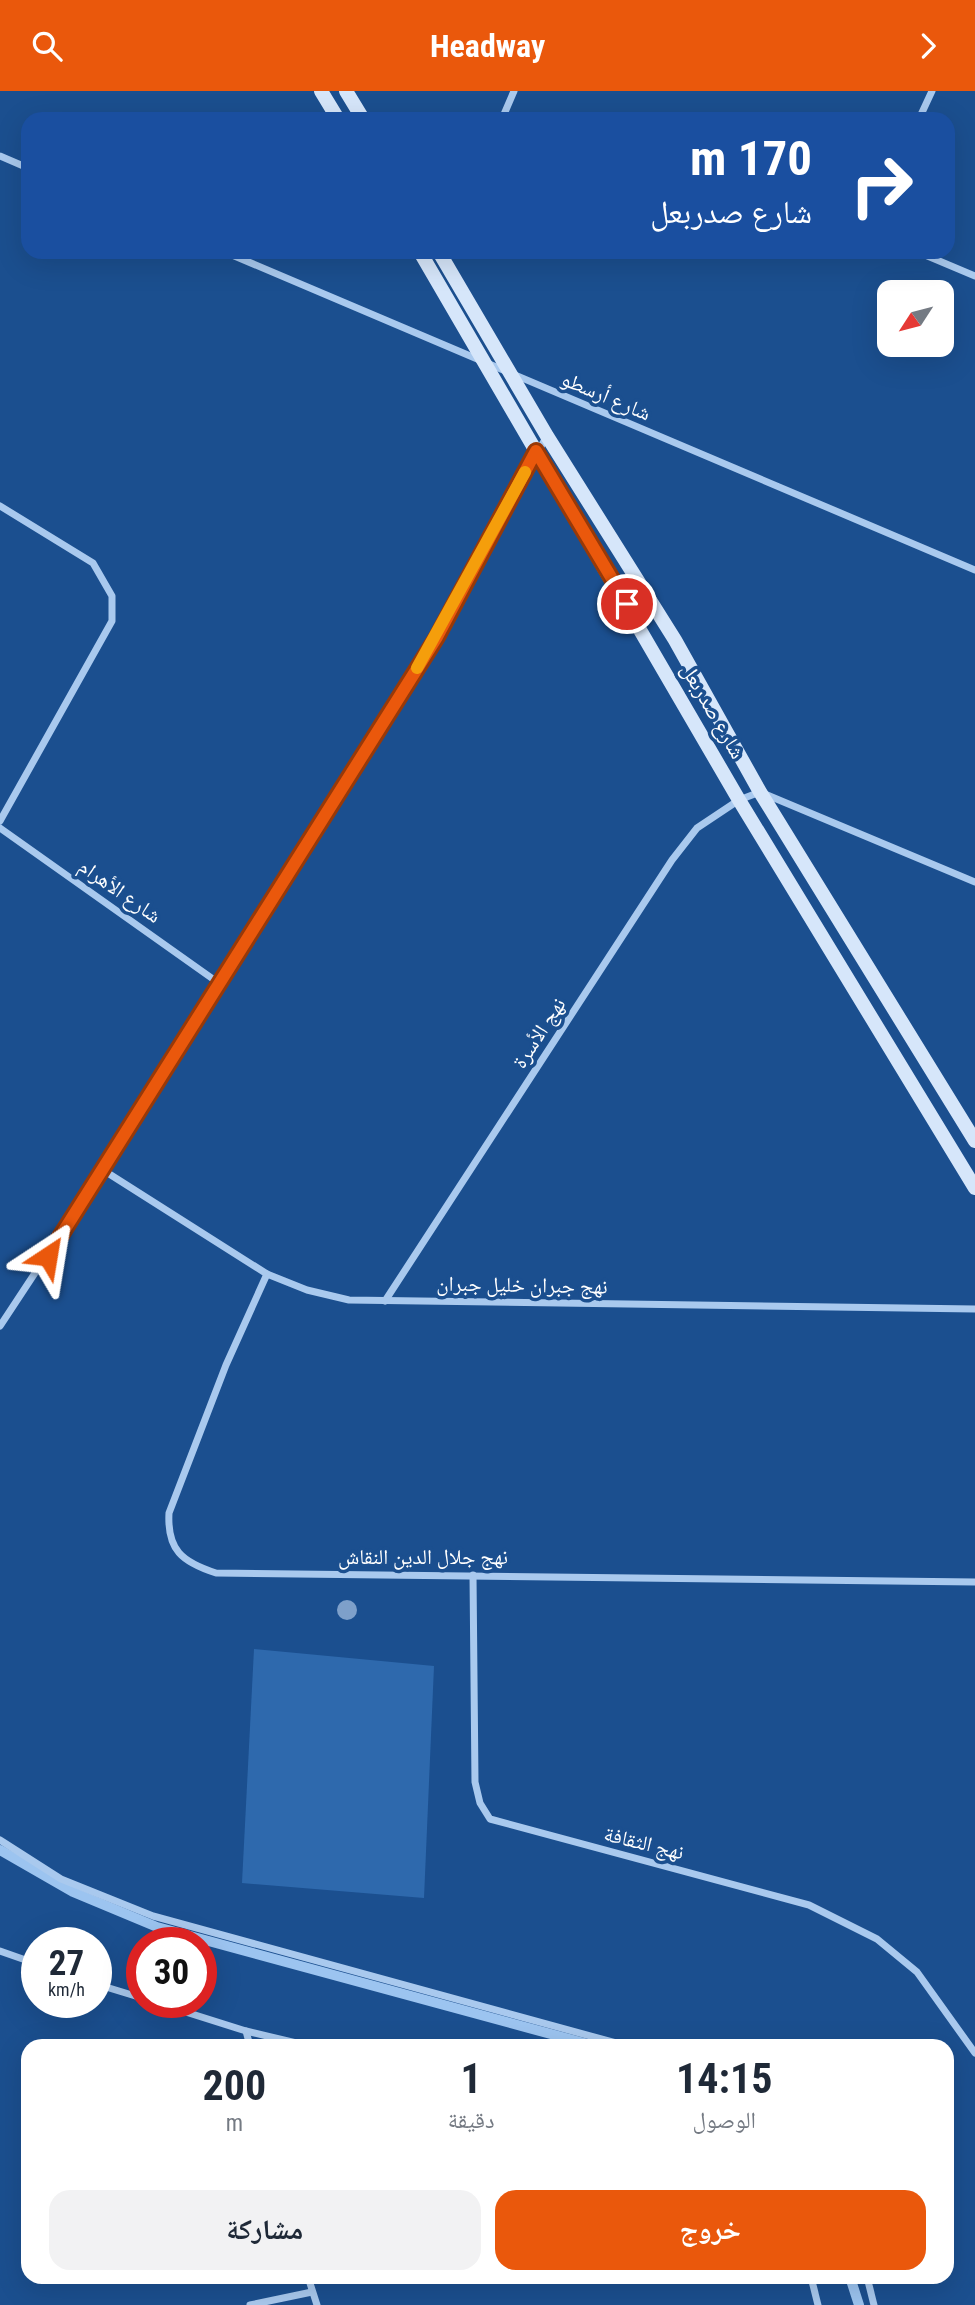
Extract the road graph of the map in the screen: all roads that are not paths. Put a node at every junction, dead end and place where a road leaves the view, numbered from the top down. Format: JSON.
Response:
{"nodes":[{"id":1,"x":321,"y":91,"type":"edge"},
{"id":2,"x":346,"y":91,"type":"edge"},
{"id":3,"x":514,"y":91,"type":"edge"},
{"id":4,"x":932,"y":91,"type":"edge"},
{"id":5,"x":334,"y":112,"type":"edge"},
{"id":6,"x":359,"y":112,"type":"edge"},
{"id":7,"x":505,"y":112,"type":"edge"},
{"id":8,"x":922,"y":112,"type":"edge"},
{"id":9,"x":0,"y":156,"type":"edge"},
{"id":10,"x":21,"y":165,"type":"edge"},
{"id":11,"x":241,"y":259,"type":"edge"},
{"id":12,"x":424,"y":259,"type":"edge"},
{"id":13,"x":437,"y":259,"type":"edge"},
{"id":14,"x":444,"y":259,"type":"edge"},
{"id":15,"x":935,"y":259,"type":"edge"},
{"id":16,"x":432,"y":271,"type":"junction"},
{"id":17,"x":975,"y":276,"type":"edge"},
{"id":18,"x":482,"y":362,"type":"junction"},
{"id":19,"x":512,"y":375,"type":"junction"},
{"id":20,"x":547,"y":436,"type":"junction"},
{"id":21,"x":536,"y":451,"type":"junction"},
{"id":22,"x":0,"y":506,"type":"edge"},
{"id":23,"x":975,"y":570,"type":"edge"},
{"id":24,"x":760,"y":792,"type":"junction"},
{"id":25,"x":739,"y":800,"type":"junction"},
{"id":26,"x":0,"y":821,"type":"edge"},
{"id":27,"x":0,"y":828,"type":"edge"},
{"id":28,"x":975,"y":882,"type":"edge"},
{"id":29,"x":220,"y":984,"type":"junction"},
{"id":30,"x":975,"y":1141,"type":"edge"},
{"id":31,"x":103,"y":1170,"type":"junction"},
{"id":32,"x":975,"y":1188,"type":"edge"},
{"id":33,"x":267,"y":1274,"type":"junction"},
{"id":34,"x":385,"y":1301,"type":"junction"},
{"id":35,"x":975,"y":1309,"type":"edge"},
{"id":36,"x":0,"y":1327,"type":"edge"},
{"id":37,"x":473,"y":1575,"type":"junction"},
{"id":38,"x":975,"y":1581,"type":"edge"},
{"id":39,"x":0,"y":1840,"type":"edge"},
{"id":40,"x":0,"y":1951,"type":"edge"},
{"id":41,"x":21,"y":1958,"type":"edge"},
{"id":42,"x":205,"y":2018,"type":"edge"},
{"id":43,"x":246,"y":2031,"type":"junction"},
{"id":44,"x":248,"y":2039,"type":"edge"},
{"id":45,"x":280,"y":2039,"type":"edge"},
{"id":46,"x":601,"y":2039,"type":"edge"},
{"id":47,"x":975,"y":2053,"type":"edge"},
{"id":48,"x":310,"y":2284,"type":"edge"},
{"id":49,"x":813,"y":2284,"type":"edge"},
{"id":50,"x":869,"y":2284,"type":"edge"},
{"id":51,"x":312,"y":2292,"type":"junction"},
{"id":52,"x":250,"y":2305,"type":"edge"},
{"id":53,"x":317,"y":2305,"type":"edge"},
{"id":54,"x":818,"y":2305,"type":"edge"},
{"id":55,"x":874,"y":2305,"type":"edge"}],
"edges":[{"from":1,"to":5,"type":"street"},
{"from":2,"to":6,"type":"street"},
{"from":3,"to":7,"type":"street"},
{"from":4,"to":8,"type":"street"},
{"from":9,"to":10,"type":"street"},
{"from":11,"to":18,"type":"street","name":"شارع أرسطو"},
{"from":12,"to":16,"type":"street","name":"شارع صدربعل"},
{"from":13,"to":16,"type":"street"},
{"from":14,"to":19,"type":"street","name":"شارع صدربعل"},
{"from":15,"to":17,"type":"street"},
{"from":16,"to":18,"type":"street","name":"شارع صدربعل"},
{"from":18,"to":19,"type":"street","name":"شارع أرسطو"},
{"from":18,"to":21,"type":"street","name":"شارع صدربعل"},
{"from":19,"to":20,"type":"street","name":"شارع صدربعل"},
{"from":19,"to":23,"type":"street","name":"شارع أرسطو"},
{"from":20,"to":21,"type":"street"},
{"from":20,"to":24,"type":"street","name":"شارع صدربعل"},
{"from":21,"to":25,"type":"street","name":"شارع صدربعل"},
{"from":21,"to":29,"type":"street"},
{"from":22,"to":26,"type":"street"},
{"from":24,"to":25,"type":"street","name":"نهج الأسرة"},
{"from":24,"to":28,"type":"street"},
{"from":24,"to":30,"type":"street","name":"شارع صدربعل"},
{"from":25,"to":32,"type":"street","name":"شارع صدربعل"},
{"from":25,"to":34,"type":"street","name":"نهج الأسرة"},
{"from":27,"to":29,"type":"street","name":"شارع الأهرام"},
{"from":29,"to":31,"type":"street"},
{"from":31,"to":33,"type":"street","name":"نهج جبران خليل جبران"},
{"from":31,"to":36,"type":"street"},
{"from":33,"to":34,"type":"street","name":"نهج جبران خليل جبران"},
{"from":33,"to":37,"type":"street","name":"نهج جلال الدين النقاش"},
{"from":34,"to":35,"type":"street","name":"نهج جبران خليل جبران"},
{"from":37,"to":38,"type":"street","name":"نهج جلال الدين النقاش"},
{"from":37,"to":47,"type":"street","name":"نهج الثقافة"},
{"from":39,"to":46,"type":"street"},
{"from":40,"to":41,"type":"street"},
{"from":42,"to":43,"type":"street"},
{"from":43,"to":44,"type":"street"},
{"from":43,"to":45,"type":"street"},
{"from":48,"to":51,"type":"street"},
{"from":49,"to":54,"type":"street"},
{"from":50,"to":55,"type":"street"},
{"from":51,"to":52,"type":"street"},
{"from":51,"to":53,"type":"street"}]}
